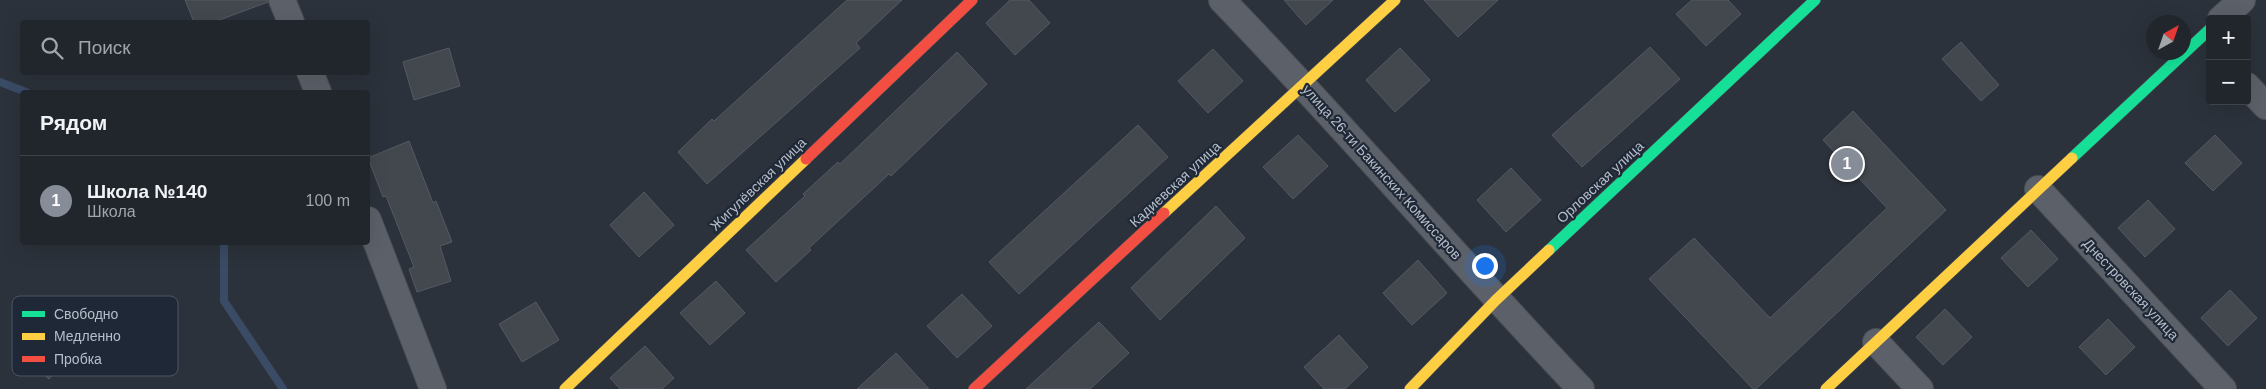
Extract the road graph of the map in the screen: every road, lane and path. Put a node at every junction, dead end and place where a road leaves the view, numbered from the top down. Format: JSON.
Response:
{"nodes":[{"id":1,"x":282,"y":0,"type":"edge"},
{"id":2,"x":972,"y":0,"type":"edge"},
{"id":3,"x":1222,"y":0,"type":"edge"},
{"id":4,"x":1395,"y":0,"type":"edge"},
{"id":5,"x":1815,"y":0,"type":"edge"},
{"id":6,"x":2242,"y":0,"type":"edge"},
{"id":7,"x":2225,"y":15,"type":"edge"},
{"id":8,"x":290,"y":20,"type":"edge"},
{"id":9,"x":2206,"y":38,"type":"edge"},
{"id":10,"x":311,"y":75,"type":"edge"},
{"id":11,"x":1304,"y":85,"type":"junction"},
{"id":12,"x":317,"y":90,"type":"edge"},
{"id":13,"x":2251,"y":90,"type":"edge"},
{"id":14,"x":2266,"y":106,"type":"edge"},
{"id":15,"x":2038,"y":189,"type":"junction"},
{"id":16,"x":370,"y":225,"type":"edge"},
{"id":17,"x":1496,"y":300,"type":"junction"},
{"id":18,"x":1876,"y":342,"type":"junction"},
{"id":19,"x":433,"y":389,"type":"edge"},
{"id":20,"x":566,"y":389,"type":"edge"},
{"id":21,"x":974,"y":389,"type":"edge"},
{"id":22,"x":1410,"y":389,"type":"edge"},
{"id":23,"x":1581,"y":389,"type":"edge"},
{"id":24,"x":1826,"y":389,"type":"edge"},
{"id":25,"x":1920,"y":389,"type":"edge"},
{"id":26,"x":2223,"y":389,"type":"edge"}],
"edges":[{"from":1,"to":8,"type":"street"},
{"from":2,"to":20,"type":"street","name":"Жигулёвская улица"},
{"from":3,"to":11,"type":"street","name":"улица 26-ти Бакинских Комиссаров"},
{"from":4,"to":11,"type":"street","name":"Кадиевская улица"},
{"from":5,"to":17,"type":"street","name":"Орловская улица"},
{"from":6,"to":7,"type":"street"},
{"from":9,"to":15,"type":"street"},
{"from":10,"to":12,"type":"street"},
{"from":11,"to":17,"type":"street","name":"улица 26-ти Бакинских Комиссаров"},
{"from":11,"to":21,"type":"street","name":"Кадиевская улица"},
{"from":13,"to":14,"type":"street"},
{"from":15,"to":18,"type":"street"},
{"from":15,"to":26,"type":"street","name":"Днестровская улица"},
{"from":16,"to":19,"type":"street"},
{"from":17,"to":22,"type":"street","name":"Орловская улица"},
{"from":17,"to":23,"type":"street","name":"улица 26-ти Бакинских Комиссаров"},
{"from":18,"to":24,"type":"street"},
{"from":18,"to":25,"type":"street"}]}
